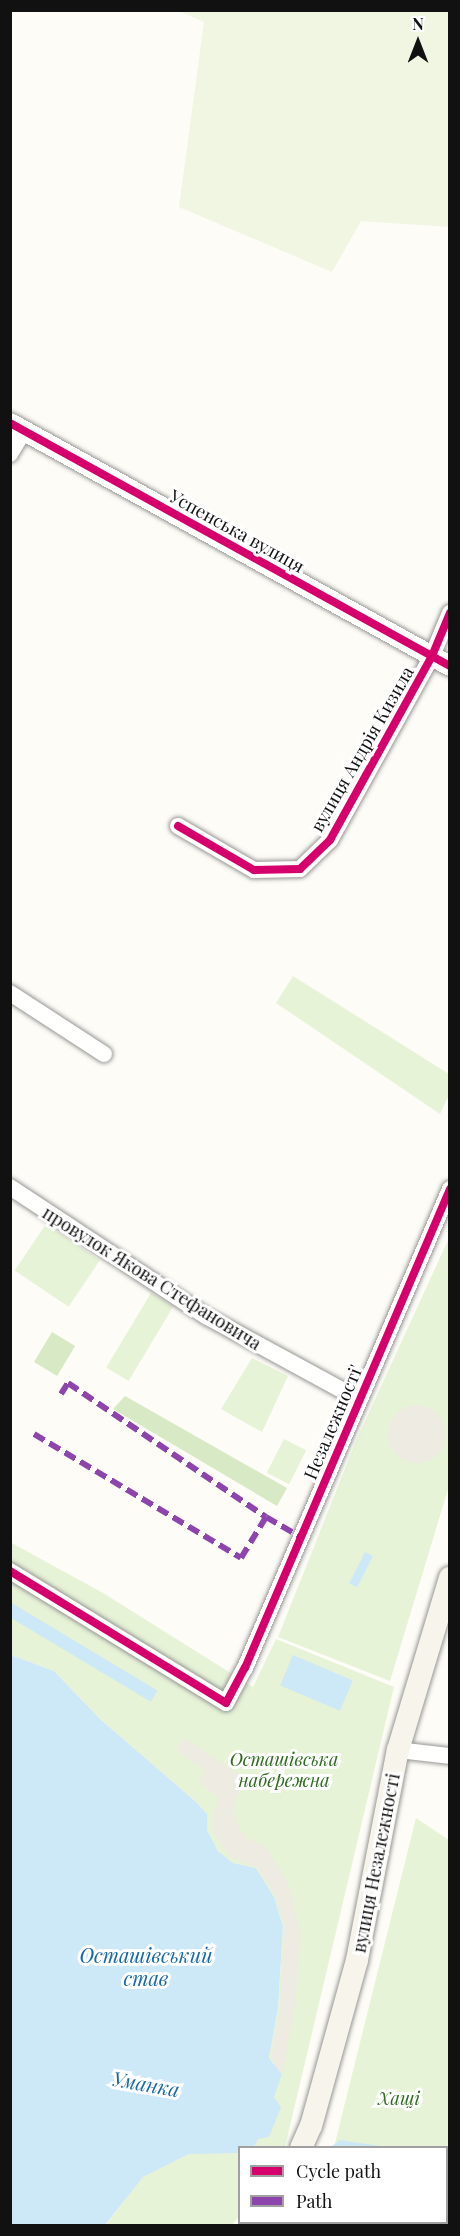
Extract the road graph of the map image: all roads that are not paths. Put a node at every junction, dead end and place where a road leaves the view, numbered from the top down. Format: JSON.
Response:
{"nodes":[{"id":1,"x":17,"y":427,"type":"edge"},
{"id":2,"x":10,"y":454,"type":"edge"},
{"id":3,"x":450,"y":613,"type":"edge"},
{"id":4,"x":432,"y":656,"type":"junction"},
{"id":5,"x":450,"y":666,"type":"edge"},
{"id":6,"x":178,"y":826,"type":"dead end"},
{"id":7,"x":10,"y":993,"type":"edge"},
{"id":8,"x":104,"y":1054,"type":"dead end"},
{"id":9,"x":10,"y":1187,"type":"edge"},
{"id":10,"x":450,"y":1189,"type":"edge"},
{"id":11,"x":358,"y":1400,"type":"junction"},
{"id":12,"x":10,"y":1571,"type":"edge"},
{"id":13,"x":450,"y":1578,"type":"edge"},
{"id":14,"x":398,"y":1750,"type":"junction"},
{"id":15,"x":450,"y":1756,"type":"edge"},
{"id":16,"x":302,"y":2146,"type":"edge"}],
"edges":[{"from":1,"to":2,"type":"street"},
{"from":1,"to":4,"type":"street","name":"Успенська вулиця"},
{"from":3,"to":4,"type":"street","name":"вулиця Андрія Кизила"},
{"from":4,"to":5,"type":"street","name":"Успенська вулиця"},
{"from":4,"to":6,"type":"street","name":"вулиця Андрія Кизила"},
{"from":7,"to":8,"type":"street"},
{"from":9,"to":11,"type":"street","name":"провулок Якова Стефановича"},
{"from":10,"to":11,"type":"street","name":"Незалежності'"},
{"from":11,"to":12,"type":"street","name":"Незалежності'"},
{"from":13,"to":14,"type":"main road","name":"вулиця Незалежності"},
{"from":14,"to":15,"type":"street"},
{"from":14,"to":16,"type":"main road","name":"вулиця Незалежності"}]}
